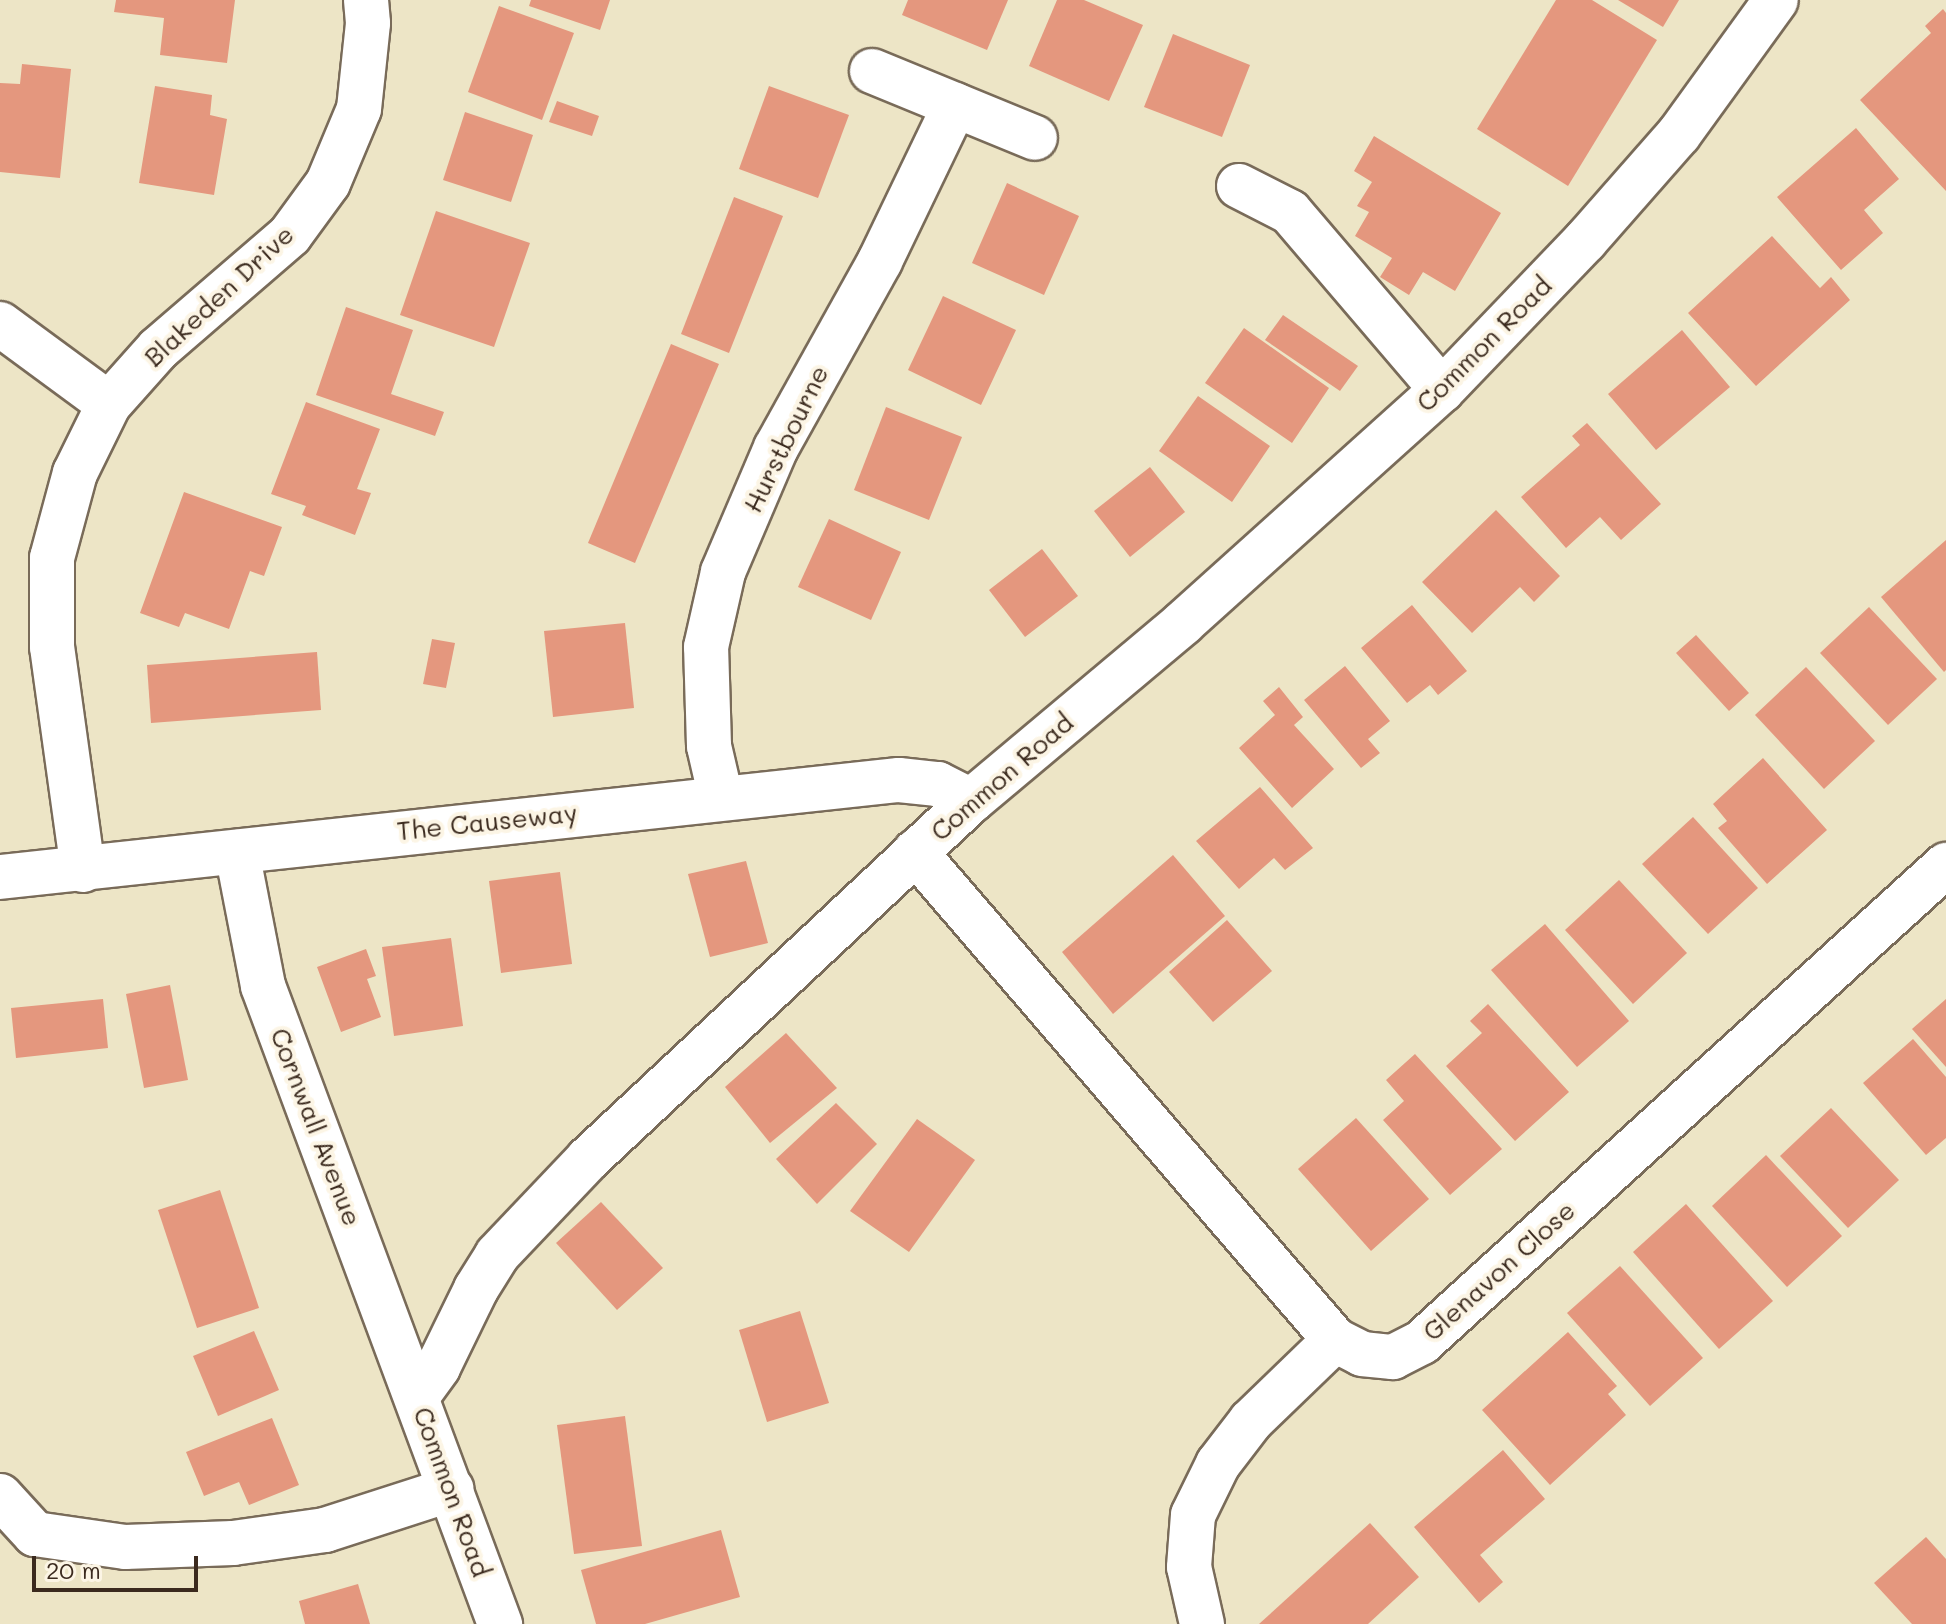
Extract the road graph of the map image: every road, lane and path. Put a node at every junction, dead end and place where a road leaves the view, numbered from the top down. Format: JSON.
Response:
{"nodes":[{"id":1,"x":366,"y":0,"type":"edge"},
{"id":2,"x":1776,"y":0,"type":"edge"},
{"id":3,"x":872,"y":71,"type":"dead end"},
{"id":4,"x":955,"y":105,"type":"junction"},
{"id":5,"x":1035,"y":138,"type":"dead end"},
{"id":6,"x":1239,"y":186,"type":"dead end"},
{"id":7,"x":0,"y":324,"type":"edge"},
{"id":8,"x":1442,"y":390,"type":"junction"},
{"id":9,"x":109,"y":404,"type":"junction"},
{"id":10,"x":721,"y":798,"type":"junction"},
{"id":11,"x":971,"y":801,"type":"junction"},
{"id":12,"x":237,"y":852,"type":"junction"},
{"id":13,"x":915,"y":852,"type":"junction"},
{"id":14,"x":1946,"y":865,"type":"edge"},
{"id":15,"x":83,"y":870,"type":"junction"},
{"id":16,"x":0,"y":877,"type":"edge"},
{"id":17,"x":1335,"y":1340,"type":"junction"},
{"id":18,"x":418,"y":1395,"type":"junction"},
{"id":19,"x":452,"y":1489,"type":"junction"},
{"id":20,"x":0,"y":1496,"type":"edge"},
{"id":21,"x":500,"y":1624,"type":"edge"},
{"id":22,"x":1202,"y":1624,"type":"edge"}],
"edges":[{"from":1,"to":9,"type":"street","name":"Blakeden Drive"},
{"from":2,"to":8,"type":"street","name":"Common Road"},
{"from":3,"to":4,"type":"street"},
{"from":4,"to":5,"type":"street"},
{"from":4,"to":10,"type":"street","name":"Hurstbourne"},
{"from":6,"to":8,"type":"street"},
{"from":7,"to":9,"type":"street"},
{"from":8,"to":11,"type":"street","name":"Common Road"},
{"from":9,"to":15,"type":"street","name":"Blakeden Drive"},
{"from":10,"to":11,"type":"street","name":"The Causeway"},
{"from":10,"to":12,"type":"street","name":"The Causeway"},
{"from":11,"to":13,"type":"street","name":"Common Road"},
{"from":12,"to":15,"type":"street","name":"The Causeway"},
{"from":12,"to":18,"type":"street","name":"Cornwall Avenue"},
{"from":13,"to":17,"type":"street","name":"Glenavon Close"},
{"from":13,"to":18,"type":"street","name":"Common Road"},
{"from":14,"to":17,"type":"street","name":"Glenavon Close"},
{"from":15,"to":16,"type":"street","name":"The Causeway"},
{"from":17,"to":22,"type":"street"},
{"from":18,"to":19,"type":"street","name":"Common Road"},
{"from":19,"to":20,"type":"street"},
{"from":19,"to":21,"type":"street","name":"Common Road"}]}
